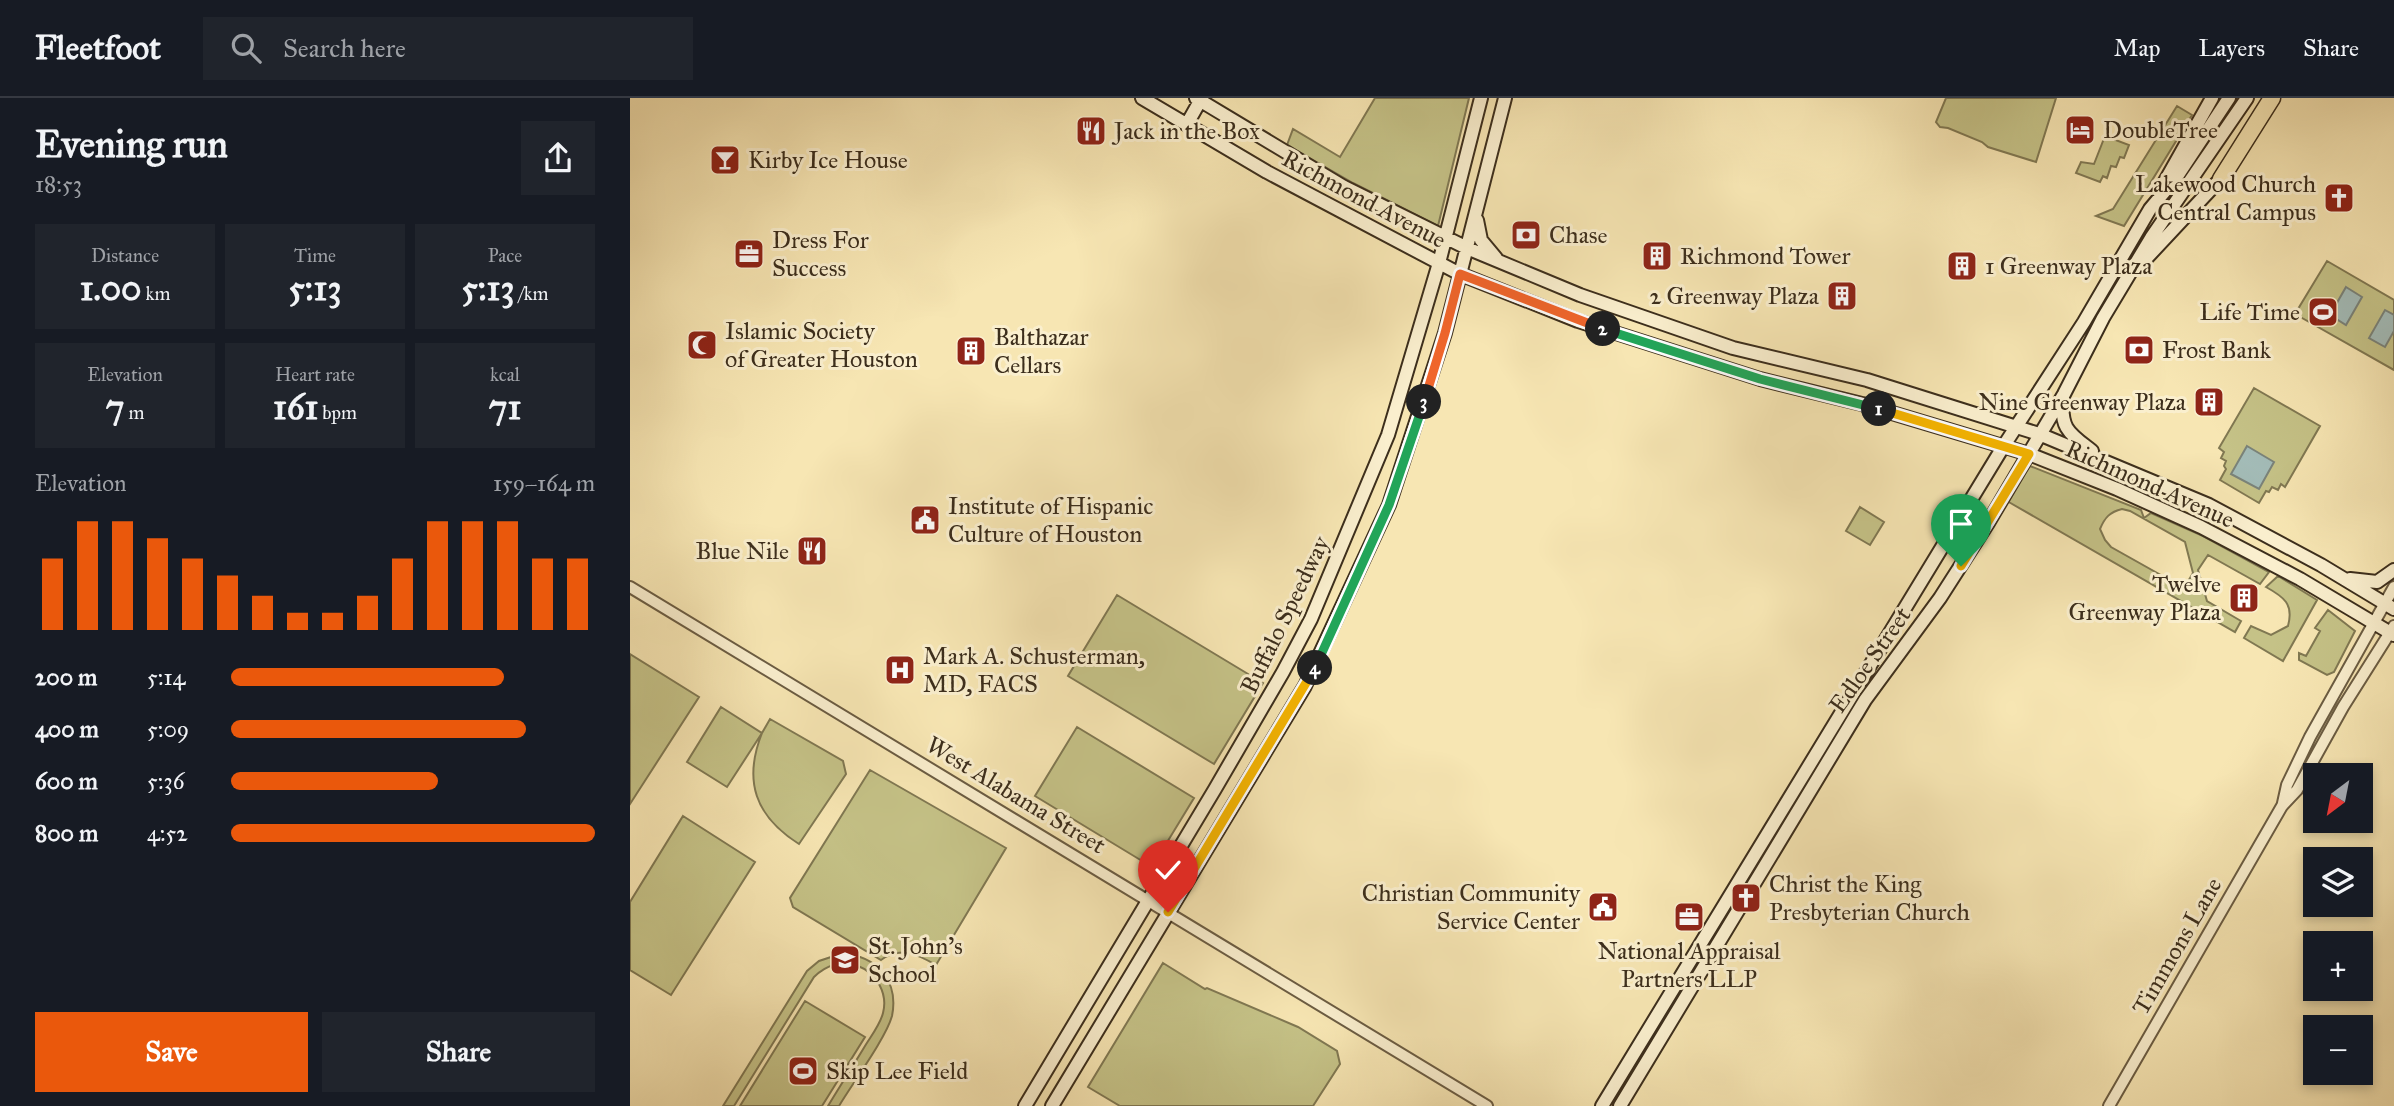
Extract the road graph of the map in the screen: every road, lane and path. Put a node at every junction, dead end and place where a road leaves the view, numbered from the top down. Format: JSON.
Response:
{"nodes":[{"id":1,"x":1142,"y":98,"type":"edge"},
{"id":2,"x":1481,"y":98,"type":"edge"},
{"id":3,"x":1505,"y":98,"type":"edge"},
{"id":4,"x":2212,"y":98,"type":"edge"},
{"id":5,"x":2229,"y":98,"type":"edge"},
{"id":6,"x":2248,"y":98,"type":"edge"},
{"id":7,"x":2273,"y":98,"type":"edge"},
{"id":8,"x":2280,"y":98,"type":"edge"},
{"id":9,"x":1198,"y":99,"type":"edge"},
{"id":10,"x":1187,"y":124,"type":"junction"},
{"id":11,"x":2221,"y":179,"type":"junction"},
{"id":12,"x":2150,"y":209,"type":"junction"},
{"id":13,"x":1476,"y":213,"type":"junction"},
{"id":14,"x":1444,"y":238,"type":"junction"},
{"id":15,"x":1467,"y":248,"type":"junction"},
{"id":16,"x":1439,"y":263,"type":"junction"},
{"id":17,"x":1502,"y":263,"type":"junction"},
{"id":18,"x":1460,"y":274,"type":"junction"},
{"id":19,"x":2124,"y":283,"type":"junction"},
{"id":20,"x":2084,"y":322,"type":"junction"},
{"id":21,"x":2097,"y":329,"type":"junction"},
{"id":22,"x":1733,"y":348,"type":"junction"},
{"id":23,"x":1726,"y":368,"type":"junction"},
{"id":24,"x":2064,"y":394,"type":"junction"},
{"id":25,"x":1401,"y":395,"type":"junction"},
{"id":26,"x":1424,"y":404,"type":"junction"},
{"id":27,"x":1396,"y":409,"type":"junction"},
{"id":28,"x":1419,"y":419,"type":"junction"},
{"id":29,"x":2017,"y":427,"type":"junction"},
{"id":30,"x":2039,"y":434,"type":"junction"},
{"id":31,"x":2003,"y":447,"type":"junction"},
{"id":32,"x":2029,"y":454,"type":"junction"},
{"id":33,"x":2104,"y":460,"type":"junction"},
{"id":34,"x":2209,"y":505,"type":"junction"},
{"id":35,"x":2201,"y":527,"type":"junction"},
{"id":36,"x":2394,"y":570,"type":"edge"},
{"id":37,"x":2343,"y":578,"type":"junction"},
{"id":38,"x":630,"y":587,"type":"edge"},
{"id":39,"x":2394,"y":587,"type":"edge"},
{"id":40,"x":1911,"y":599,"type":"junction"},
{"id":41,"x":2389,"y":606,"type":"edge"},
{"id":42,"x":1930,"y":611,"type":"junction"},
{"id":43,"x":2373,"y":622,"type":"junction"},
{"id":44,"x":2392,"y":631,"type":"edge"},
{"id":45,"x":1283,"y":672,"type":"junction"},
{"id":46,"x":1305,"y":686,"type":"junction"},
{"id":47,"x":1859,"y":696,"type":"junction"},
{"id":48,"x":2310,"y":737,"type":"junction"},
{"id":49,"x":2323,"y":743,"type":"junction"},
{"id":50,"x":1222,"y":776,"type":"junction"},
{"id":51,"x":1243,"y":789,"type":"junction"},
{"id":52,"x":1788,"y":800,"type":"junction"},
{"id":53,"x":2282,"y":806,"type":"junction"},
{"id":54,"x":1800,"y":807,"type":"junction"},
{"id":55,"x":1149,"y":900,"type":"junction"},
{"id":56,"x":1168,"y":912,"type":"junction"},
{"id":57,"x":1073,"y":1026,"type":"junction"},
{"id":58,"x":1647,"y":1033,"type":"junction"},
{"id":59,"x":1094,"y":1038,"type":"junction"},
{"id":60,"x":1660,"y":1041,"type":"junction"},
{"id":61,"x":1025,"y":1106,"type":"edge"},
{"id":62,"x":1052,"y":1106,"type":"edge"},
{"id":63,"x":1488,"y":1106,"type":"edge"},
{"id":64,"x":1602,"y":1106,"type":"edge"},
{"id":65,"x":1620,"y":1106,"type":"edge"},
{"id":66,"x":2109,"y":1106,"type":"edge"}],
"edges":[{"from":1,"to":10,"type":"main road","name":"Richmond Avenue"},
{"from":2,"to":14,"type":"main road","name":"Buffalo Speedway"},
{"from":3,"to":13,"type":"main road","name":"Buffalo Speedway"},
{"from":4,"to":12,"type":"main road"},
{"from":5,"to":12,"type":"main road","name":"Edloe Street"},
{"from":6,"to":19,"type":"main road","name":"Edloe Street"},
{"from":7,"to":11,"type":"highway"},
{"from":8,"to":11,"type":"main road"},
{"from":9,"to":10,"type":"main road"},
{"from":9,"to":14,"type":"main road","name":"Richmond Avenue"},
{"from":10,"to":16,"type":"main road","name":"Richmond Avenue"},
{"from":11,"to":19,"type":"main road"},
{"from":12,"to":20,"type":"main road","name":"Edloe Street"},
{"from":13,"to":15,"type":"main road","name":"Buffalo Speedway"},
{"from":13,"to":17,"type":"main road"},
{"from":14,"to":15,"type":"main road","name":"Richmond Avenue"},
{"from":14,"to":16,"type":"main road","name":"Buffalo Speedway"},
{"from":15,"to":17,"type":"main road","name":"Richmond Avenue"},
{"from":15,"to":18,"type":"main road","name":"Buffalo Speedway"},
{"from":16,"to":18,"type":"main road","name":"Richmond Avenue"},
{"from":16,"to":25,"type":"main road","name":"Buffalo Speedway"},
{"from":17,"to":22,"type":"main road","name":"Richmond Avenue"},
{"from":18,"to":23,"type":"main road","name":"Richmond Avenue"},
{"from":18,"to":26,"type":"main road","name":"Buffalo Speedway"},
{"from":19,"to":21,"type":"main road","name":"Edloe Street"},
{"from":20,"to":21,"type":"main road"},
{"from":20,"to":29,"type":"main road","name":"Edloe Street"},
{"from":21,"to":24,"type":"main road","name":"Edloe Street"},
{"from":22,"to":23,"type":"main road"},
{"from":22,"to":29,"type":"main road","name":"Richmond Avenue"},
{"from":23,"to":31,"type":"main road","name":"Richmond Avenue"},
{"from":24,"to":30,"type":"main road","name":"Edloe Street"},
{"from":24,"to":33,"type":"main road"},
{"from":25,"to":26,"type":"main road"},
{"from":25,"to":27,"type":"main road","name":"Buffalo Speedway"},
{"from":26,"to":28,"type":"main road","name":"Buffalo Speedway"},
{"from":27,"to":28,"type":"main road"},
{"from":27,"to":45,"type":"main road","name":"Buffalo Speedway"},
{"from":28,"to":46,"type":"main road","name":"Buffalo Speedway"},
{"from":29,"to":30,"type":"main road","name":"Richmond Avenue"},
{"from":29,"to":31,"type":"main road","name":"Edloe Street"},
{"from":30,"to":32,"type":"main road","name":"Edloe Street"},
{"from":30,"to":33,"type":"main road","name":"Richmond Avenue"},
{"from":31,"to":32,"type":"main road","name":"Richmond Avenue"},
{"from":31,"to":40,"type":"main road","name":"Edloe Street"},
{"from":32,"to":35,"type":"main road","name":"Richmond Avenue"},
{"from":32,"to":42,"type":"main road","name":"Edloe Street"},
{"from":33,"to":34,"type":"main road","name":"Richmond Avenue"},
{"from":34,"to":35,"type":"main road"},
{"from":34,"to":37,"type":"main road","name":"Richmond Avenue"},
{"from":35,"to":43,"type":"main road","name":"Richmond Avenue"},
{"from":36,"to":37,"type":"main road"},
{"from":37,"to":41,"type":"main road","name":"Richmond Avenue"},
{"from":38,"to":55,"type":"street","name":"West Alabama Street"},
{"from":39,"to":41,"type":"street","name":"Timmons Lane"},
{"from":40,"to":42,"type":"main road"},
{"from":40,"to":47,"type":"main road","name":"Edloe Street"},
{"from":41,"to":43,"type":"street","name":"Timmons Lane"},
{"from":42,"to":47,"type":"main road","name":"Edloe Street"},
{"from":43,"to":44,"type":"main road","name":"Richmond Avenue"},
{"from":43,"to":48,"type":"street","name":"Timmons Lane"},
{"from":44,"to":49,"type":"street","name":"Timmons Lane"},
{"from":45,"to":46,"type":"main road"},
{"from":45,"to":50,"type":"main road","name":"Buffalo Speedway"},
{"from":46,"to":51,"type":"main road","name":"Buffalo Speedway"},
{"from":47,"to":52,"type":"main road","name":"Edloe Street"},
{"from":47,"to":54,"type":"main road","name":"Edloe Street"},
{"from":48,"to":49,"type":"street"},
{"from":48,"to":53,"type":"street","name":"Timmons Lane"},
{"from":49,"to":53,"type":"street","name":"Timmons Lane"},
{"from":50,"to":51,"type":"main road"},
{"from":50,"to":55,"type":"main road","name":"Buffalo Speedway"},
{"from":51,"to":56,"type":"main road","name":"Buffalo Speedway"},
{"from":52,"to":54,"type":"main road"},
{"from":52,"to":58,"type":"main road","name":"Edloe Street"},
{"from":53,"to":66,"type":"street","name":"Timmons Lane"},
{"from":54,"to":60,"type":"main road","name":"Edloe Street"},
{"from":55,"to":56,"type":"street","name":"West Alabama Street"},
{"from":55,"to":57,"type":"main road","name":"Buffalo Speedway"},
{"from":56,"to":59,"type":"main road","name":"Buffalo Speedway"},
{"from":56,"to":63,"type":"street","name":"West Alabama Street"},
{"from":57,"to":59,"type":"main road"},
{"from":57,"to":61,"type":"main road","name":"Buffalo Speedway"},
{"from":58,"to":60,"type":"main road"},
{"from":58,"to":64,"type":"main road","name":"Edloe Street"},
{"from":59,"to":62,"type":"main road","name":"Buffalo Speedway"},
{"from":60,"to":65,"type":"main road","name":"Edloe Street"}]}
